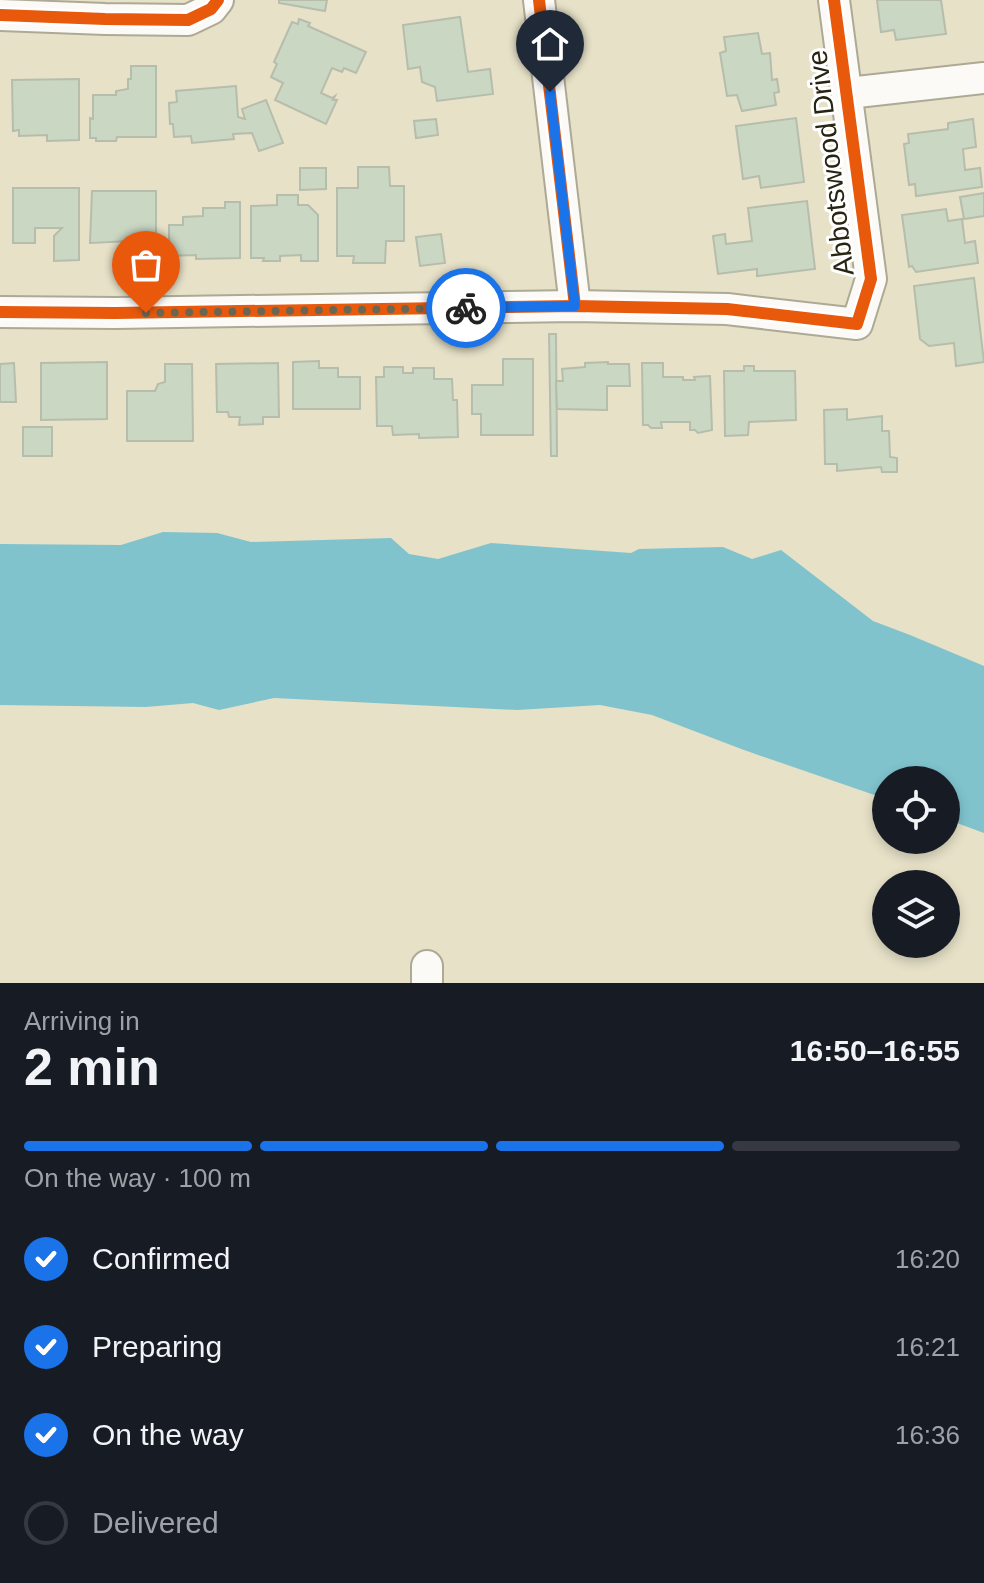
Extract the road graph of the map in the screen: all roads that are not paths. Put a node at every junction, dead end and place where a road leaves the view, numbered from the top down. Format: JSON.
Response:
{"nodes":[{"id":1,"x":218,"y":0,"type":"edge"},
{"id":2,"x":539,"y":0,"type":"edge"},
{"id":3,"x":834,"y":0,"type":"edge"},
{"id":4,"x":0,"y":15,"type":"edge"},
{"id":5,"x":984,"y":78,"type":"edge"},
{"id":6,"x":848,"y":93,"type":"junction"},
{"id":7,"x":575,"y":306,"type":"junction"},
{"id":8,"x":0,"y":312,"type":"edge"}],
"edges":[{"from":1,"to":4,"type":"street"},
{"from":2,"to":7,"type":"street"},
{"from":3,"to":6,"type":"street","name":"Abbotswood Drive"},
{"from":5,"to":6,"type":"street"},
{"from":6,"to":7,"type":"street","name":"Abbotswood Drive"},
{"from":7,"to":8,"type":"street","name":"Abbotswood Drive"}]}
